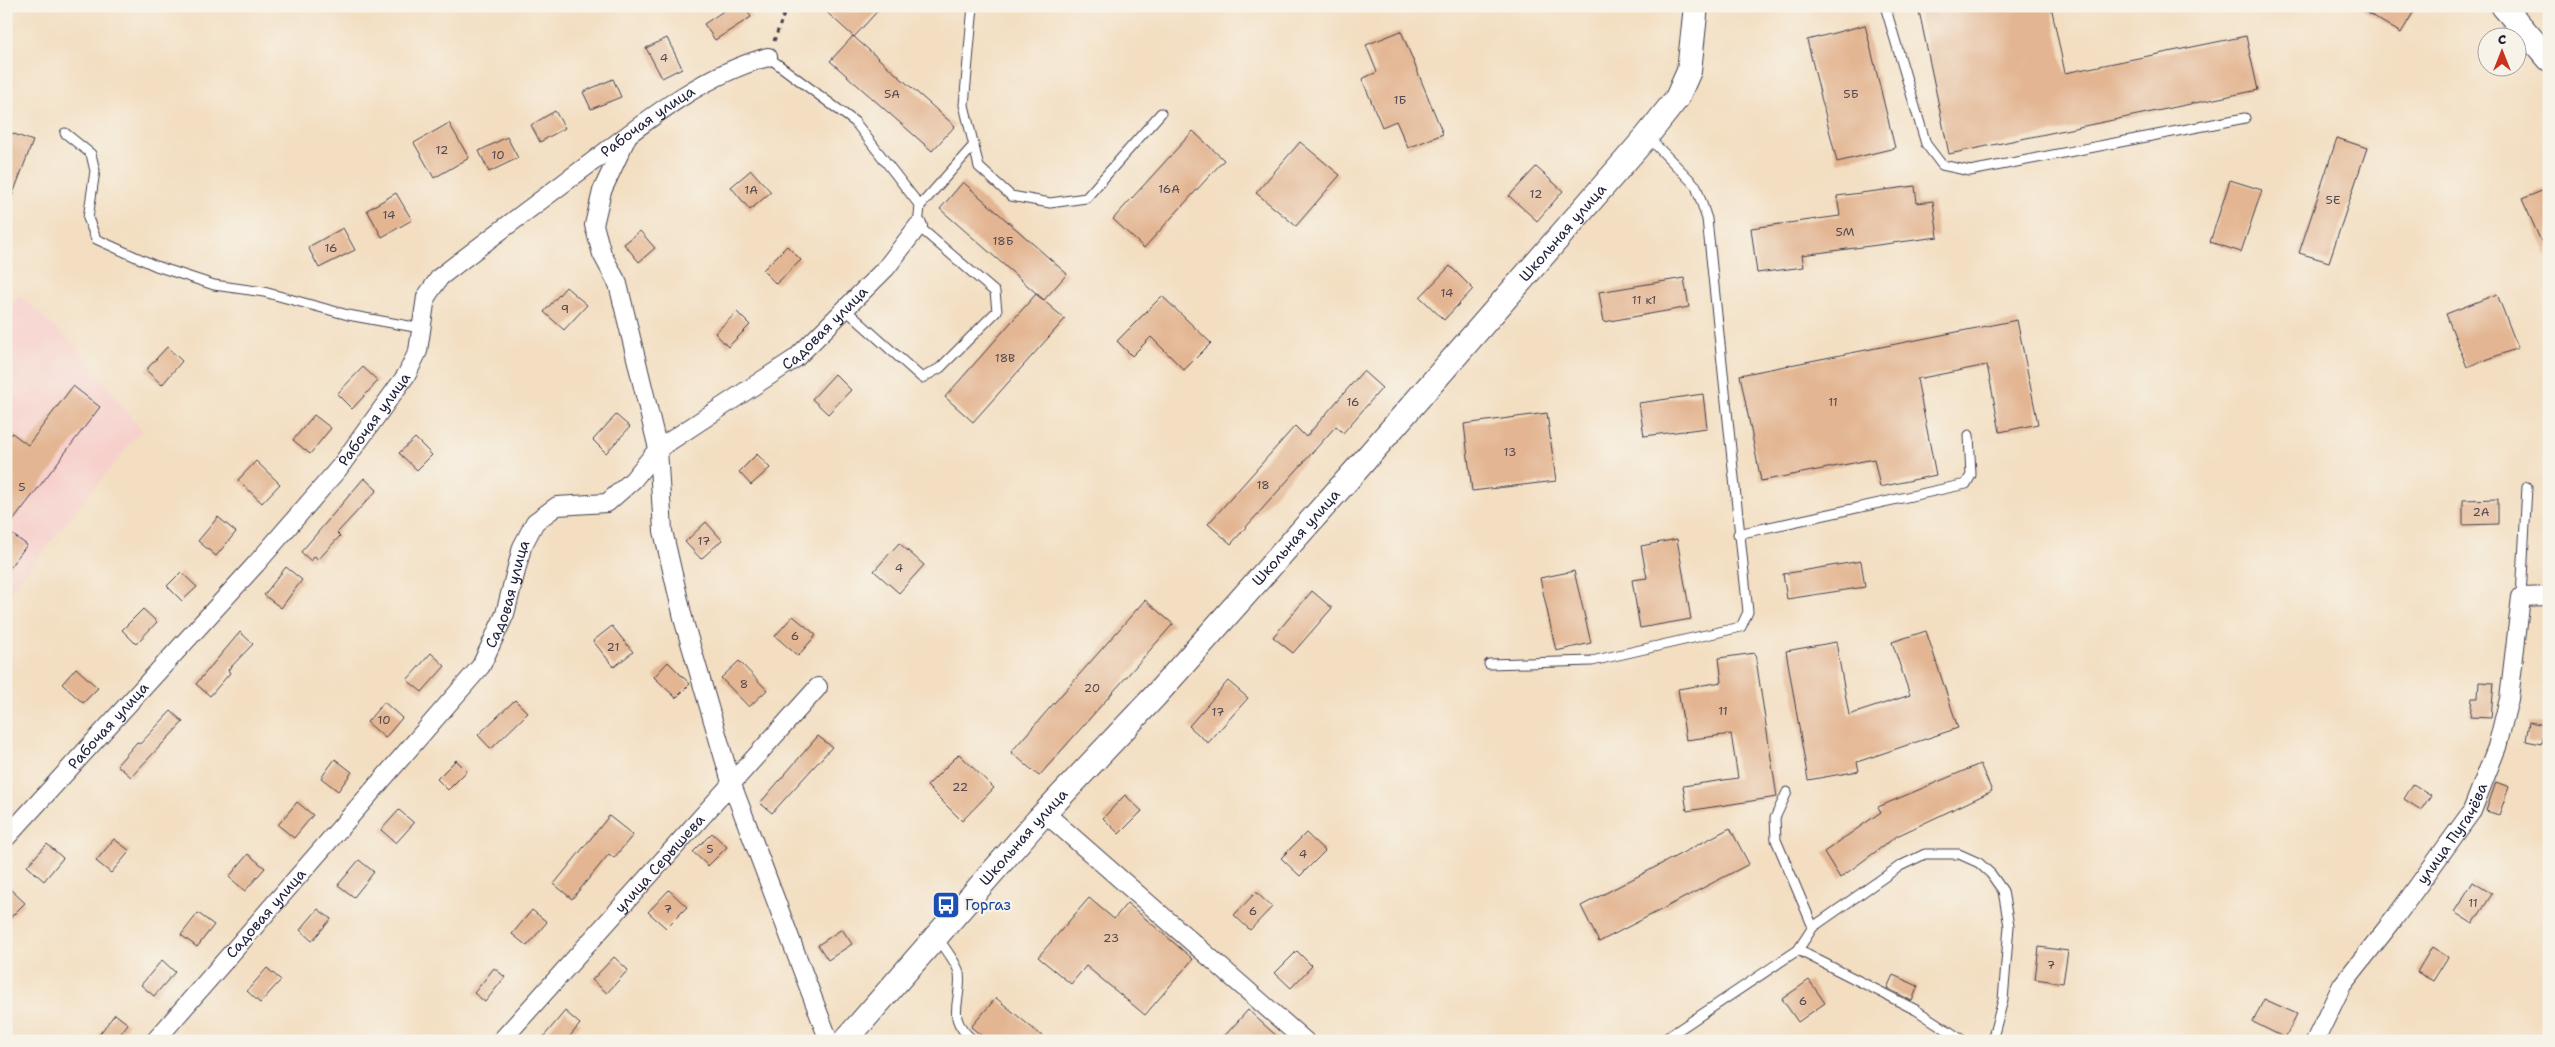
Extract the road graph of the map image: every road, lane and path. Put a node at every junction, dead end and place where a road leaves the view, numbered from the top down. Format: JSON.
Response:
{"nodes":[{"id":1,"x":787,"y":6,"type":"edge"},
{"id":2,"x":973,"y":6,"type":"edge"},
{"id":3,"x":1696,"y":6,"type":"edge"},
{"id":4,"x":1884,"y":6,"type":"edge"},
{"id":5,"x":2503,"y":6,"type":"edge"},
{"id":6,"x":768,"y":57,"type":"junction"},
{"id":7,"x":2549,"y":59,"type":"edge"},
{"id":8,"x":1161,"y":114,"type":"dead end"},
{"id":9,"x":2245,"y":118,"type":"dead end"},
{"id":10,"x":65,"y":133,"type":"dead end"},
{"id":11,"x":628,"y":135,"type":"junction"},
{"id":12,"x":1647,"y":136,"type":"junction"},
{"id":13,"x":974,"y":145,"type":"junction"},
{"id":14,"x":920,"y":206,"type":"junction"},
{"id":15,"x":918,"y":226,"type":"junction"},
{"id":16,"x":846,"y":310,"type":"junction"},
{"id":17,"x":420,"y":328,"type":"junction"},
{"id":18,"x":1969,"y":435,"type":"dead end"},
{"id":19,"x":658,"y":449,"type":"junction"},
{"id":20,"x":2527,"y":487,"type":"dead end"},
{"id":21,"x":1738,"y":534,"type":"junction"},
{"id":22,"x":2549,"y":596,"type":"edge"},
{"id":23,"x":2521,"y":597,"type":"junction"},
{"id":24,"x":1489,"y":664,"type":"dead end"},
{"id":25,"x":818,"y":686,"type":"dead end"},
{"id":26,"x":731,"y":782,"type":"junction"},
{"id":27,"x":1787,"y":792,"type":"dead end"},
{"id":28,"x":1045,"y":814,"type":"junction"},
{"id":29,"x":6,"y":838,"type":"edge"},
{"id":30,"x":1814,"y":926,"type":"junction"},
{"id":31,"x":937,"y":936,"type":"junction"},
{"id":32,"x":1798,"y":950,"type":"junction"},
{"id":33,"x":154,"y":1041,"type":"edge"},
{"id":34,"x":501,"y":1041,"type":"edge"},
{"id":35,"x":829,"y":1041,"type":"edge"},
{"id":36,"x":845,"y":1041,"type":"edge"},
{"id":37,"x":974,"y":1041,"type":"edge"},
{"id":38,"x":1305,"y":1041,"type":"edge"},
{"id":39,"x":1662,"y":1041,"type":"edge"},
{"id":40,"x":1964,"y":1041,"type":"edge"},
{"id":41,"x":1992,"y":1041,"type":"edge"},
{"id":42,"x":2315,"y":1041,"type":"edge"}],
"edges":[{"from":1,"to":6,"type":"path"},
{"from":2,"to":13,"type":"lane"},
{"from":3,"to":12,"type":"main road","name":"Школьная улица"},
{"from":4,"to":9,"type":"lane"},
{"from":5,"to":7,"type":"main road"},
{"from":6,"to":11,"type":"street","name":"Рабочая улица"},
{"from":6,"to":14,"type":"lane"},
{"from":8,"to":13,"type":"lane"},
{"from":10,"to":17,"type":"lane"},
{"from":11,"to":17,"type":"street","name":"Рабочая улица"},
{"from":11,"to":19,"type":"street"},
{"from":12,"to":21,"type":"lane"},
{"from":12,"to":28,"type":"main road","name":"Школьная улица"},
{"from":13,"to":14,"type":"lane"},
{"from":14,"to":15,"type":"lane"},
{"from":15,"to":16,"type":"street","name":"Садовая улица"},
{"from":15,"to":16,"type":"lane"},
{"from":16,"to":19,"type":"street","name":"Садовая улица"},
{"from":17,"to":29,"type":"street","name":"Рабочая улица"},
{"from":18,"to":21,"type":"lane"},
{"from":19,"to":26,"type":"street"},
{"from":19,"to":33,"type":"street","name":"Садовая улица"},
{"from":20,"to":23,"type":"lane","name":"улица Пугачёва"},
{"from":21,"to":24,"type":"lane"},
{"from":22,"to":23,"type":"street"},
{"from":23,"to":42,"type":"street","name":"улица Пугачёва"},
{"from":25,"to":26,"type":"street","name":"улица Серышева"},
{"from":26,"to":34,"type":"street","name":"улица Серышева"},
{"from":26,"to":35,"type":"street"},
{"from":27,"to":30,"type":"lane"},
{"from":28,"to":31,"type":"main road","name":"Школьная улица"},
{"from":28,"to":38,"type":"street"},
{"from":30,"to":32,"type":"lane"},
{"from":30,"to":41,"type":"lane"},
{"from":31,"to":36,"type":"main road","name":"Школьная улица"},
{"from":31,"to":37,"type":"lane"},
{"from":32,"to":39,"type":"lane"},
{"from":32,"to":40,"type":"lane"}]}
